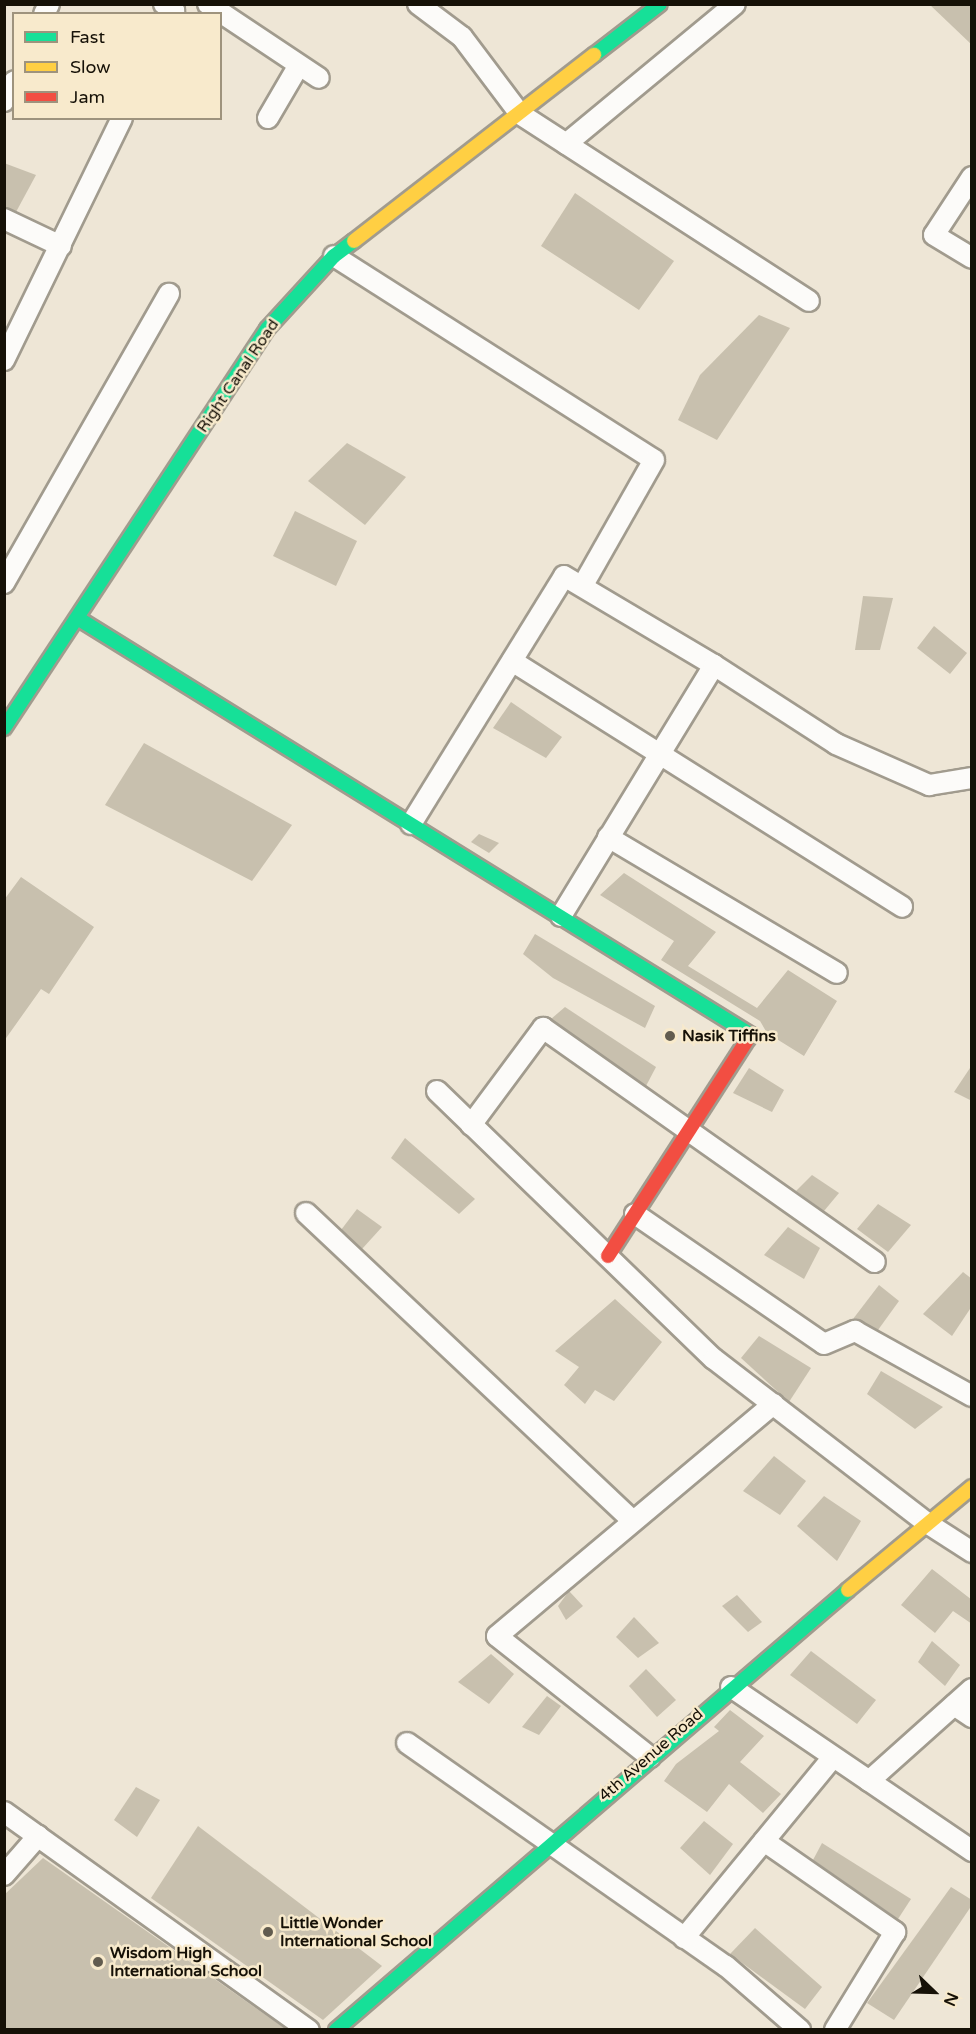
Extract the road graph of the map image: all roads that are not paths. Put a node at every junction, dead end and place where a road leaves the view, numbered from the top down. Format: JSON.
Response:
{"nodes":[{"id":1,"x":418,"y":4,"type":"edge"},
{"id":2,"x":735,"y":4,"type":"edge"},
{"id":3,"x":656,"y":6,"type":"edge"},
{"id":4,"x":222,"y":13,"type":"edge"},
{"id":5,"x":299,"y":65,"type":"junction"},
{"id":6,"x":319,"y":78,"type":"dead end"},
{"id":7,"x":12,"y":85,"type":"edge"},
{"id":8,"x":4,"y":101,"type":"edge"},
{"id":9,"x":520,"y":114,"type":"junction"},
{"id":10,"x":268,"y":118,"type":"dead end"},
{"id":11,"x":121,"y":120,"type":"edge"},
{"id":12,"x":566,"y":144,"type":"junction"},
{"id":13,"x":972,"y":177,"type":"edge"},
{"id":14,"x":4,"y":219,"type":"edge"},
{"id":15,"x":62,"y":246,"type":"junction"},
{"id":16,"x":333,"y":256,"type":"junction"},
{"id":17,"x":972,"y":258,"type":"edge"},
{"id":18,"x":169,"y":294,"type":"dead end"},
{"id":19,"x":809,"y":302,"type":"dead end"},
{"id":20,"x":4,"y":360,"type":"edge"},
{"id":21,"x":4,"y":583,"type":"edge"},
{"id":22,"x":583,"y":585,"type":"junction"},
{"id":23,"x":79,"y":619,"type":"junction"},
{"id":24,"x":512,"y":661,"type":"junction"},
{"id":25,"x":714,"y":665,"type":"junction"},
{"id":26,"x":4,"y":728,"type":"edge"},
{"id":27,"x":660,"y":754,"type":"junction"},
{"id":28,"x":972,"y":778,"type":"edge"},
{"id":29,"x":411,"y":824,"type":"junction"},
{"id":30,"x":608,"y":837,"type":"junction"},
{"id":31,"x":902,"y":907,"type":"dead end"},
{"id":32,"x":561,"y":915,"type":"junction"},
{"id":33,"x":837,"y":973,"type":"dead end"},
{"id":34,"x":437,"y":1091,"type":"dead end"},
{"id":35,"x":471,"y":1125,"type":"junction"},
{"id":36,"x":691,"y":1131,"type":"junction"},
{"id":37,"x":306,"y":1213,"type":"dead end"},
{"id":38,"x":636,"y":1214,"type":"junction"},
{"id":39,"x":608,"y":1256,"type":"junction"},
{"id":40,"x":876,"y":1262,"type":"dead end"},
{"id":41,"x":972,"y":1396,"type":"edge"},
{"id":42,"x":773,"y":1404,"type":"junction"},
{"id":43,"x":972,"y":1487,"type":"edge"},
{"id":44,"x":633,"y":1521,"type":"junction"},
{"id":45,"x":927,"y":1522,"type":"junction"},
{"id":46,"x":972,"y":1552,"type":"edge"},
{"id":47,"x":731,"y":1687,"type":"junction"},
{"id":48,"x":972,"y":1689,"type":"edge"},
{"id":49,"x":954,"y":1705,"type":"junction"},
{"id":50,"x":972,"y":1717,"type":"edge"},
{"id":51,"x":406,"y":1743,"type":"dead end"},
{"id":52,"x":833,"y":1756,"type":"junction"},
{"id":53,"x":650,"y":1757,"type":"junction"},
{"id":54,"x":869,"y":1781,"type":"junction"},
{"id":55,"x":4,"y":1812,"type":"edge"},
{"id":56,"x":38,"y":1836,"type":"junction"},
{"id":57,"x":764,"y":1841,"type":"junction"},
{"id":58,"x":548,"y":1844,"type":"junction"},
{"id":59,"x":972,"y":1851,"type":"edge"},
{"id":60,"x":4,"y":1875,"type":"edge"},
{"id":61,"x":684,"y":1938,"type":"junction"},
{"id":62,"x":309,"y":2030,"type":"edge"},
{"id":63,"x":336,"y":2030,"type":"edge"},
{"id":64,"x":800,"y":2030,"type":"edge"},
{"id":65,"x":835,"y":2030,"type":"edge"}],
"edges":[{"from":1,"to":9,"type":"street"},
{"from":2,"to":12,"type":"street"},
{"from":3,"to":9,"type":"street","name":"Right Canal Road"},
{"from":4,"to":5,"type":"street"},
{"from":5,"to":6,"type":"street"},
{"from":5,"to":10,"type":"street"},
{"from":7,"to":8,"type":"street"},
{"from":9,"to":12,"type":"street"},
{"from":9,"to":16,"type":"street","name":"Right Canal Road"},
{"from":11,"to":15,"type":"street"},
{"from":12,"to":19,"type":"street"},
{"from":13,"to":17,"type":"street"},
{"from":14,"to":15,"type":"street"},
{"from":15,"to":20,"type":"street"},
{"from":16,"to":22,"type":"street"},
{"from":16,"to":23,"type":"street","name":"Right Canal Road"},
{"from":18,"to":21,"type":"street"},
{"from":22,"to":24,"type":"street"},
{"from":22,"to":25,"type":"street"},
{"from":23,"to":26,"type":"street","name":"Right Canal Road"},
{"from":23,"to":29,"type":"street"},
{"from":24,"to":27,"type":"street"},
{"from":24,"to":29,"type":"street"},
{"from":25,"to":27,"type":"street"},
{"from":25,"to":28,"type":"street"},
{"from":27,"to":30,"type":"street"},
{"from":27,"to":31,"type":"street"},
{"from":29,"to":32,"type":"street"},
{"from":30,"to":32,"type":"street"},
{"from":30,"to":33,"type":"street"},
{"from":32,"to":36,"type":"street"},
{"from":34,"to":35,"type":"street"},
{"from":35,"to":36,"type":"street"},
{"from":35,"to":39,"type":"street"},
{"from":36,"to":38,"type":"street"},
{"from":36,"to":40,"type":"street"},
{"from":37,"to":44,"type":"street"},
{"from":38,"to":39,"type":"street"},
{"from":38,"to":41,"type":"street"},
{"from":39,"to":42,"type":"street"},
{"from":42,"to":44,"type":"street"},
{"from":42,"to":45,"type":"street"},
{"from":43,"to":45,"type":"street","name":"4th Avenue Road"},
{"from":44,"to":53,"type":"street"},
{"from":45,"to":46,"type":"street"},
{"from":45,"to":47,"type":"street","name":"4th Avenue Road"},
{"from":47,"to":52,"type":"street"},
{"from":47,"to":53,"type":"street","name":"4th Avenue Road"},
{"from":48,"to":49,"type":"street"},
{"from":49,"to":50,"type":"street"},
{"from":49,"to":54,"type":"street"},
{"from":51,"to":58,"type":"street"},
{"from":52,"to":54,"type":"street"},
{"from":52,"to":57,"type":"street"},
{"from":53,"to":58,"type":"street","name":"4th Avenue Road"},
{"from":54,"to":59,"type":"street"},
{"from":55,"to":56,"type":"street"},
{"from":56,"to":60,"type":"street"},
{"from":56,"to":62,"type":"street"},
{"from":57,"to":61,"type":"street"},
{"from":57,"to":65,"type":"street"},
{"from":58,"to":61,"type":"street"},
{"from":58,"to":63,"type":"street","name":"4th Avenue Road"},
{"from":61,"to":64,"type":"street"}]}
